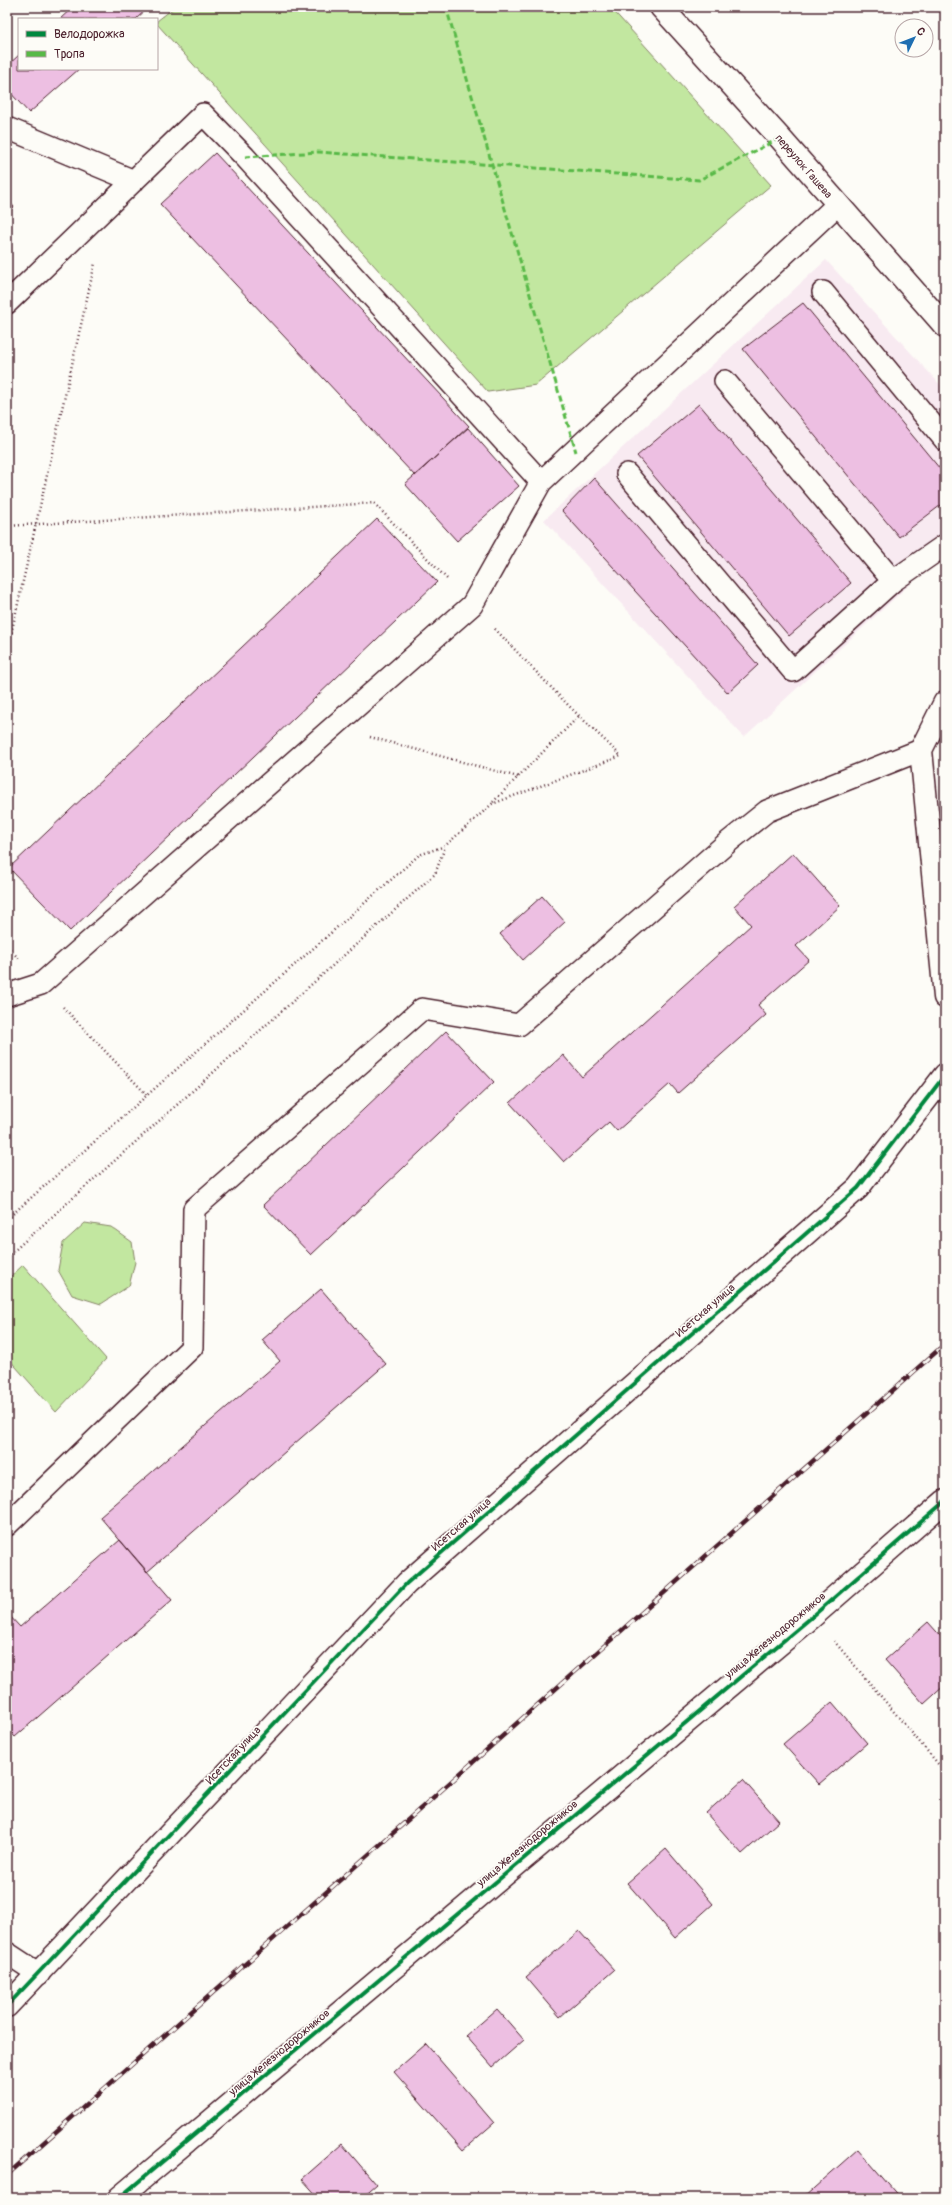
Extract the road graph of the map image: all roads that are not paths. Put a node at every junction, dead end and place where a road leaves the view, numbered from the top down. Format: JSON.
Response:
{"nodes":[{"id":1,"x":660,"y":7,"type":"edge"},
{"id":2,"x":7,"y":128,"type":"edge"},
{"id":3,"x":134,"y":181,"type":"junction"},
{"id":4,"x":837,"y":205,"type":"junction"},
{"id":5,"x":823,"y":292,"type":"dead end"},
{"id":6,"x":7,"y":303,"type":"edge"},
{"id":7,"x":945,"y":326,"type":"edge"},
{"id":8,"x":725,"y":381,"type":"dead end"},
{"id":9,"x":945,"y":440,"type":"edge"},
{"id":10,"x":627,"y":474,"type":"dead end"},
{"id":11,"x":541,"y":482,"type":"junction"},
{"id":12,"x":945,"y":546,"type":"edge"},
{"id":13,"x":893,"y":581,"type":"junction"},
{"id":14,"x":945,"y":702,"type":"edge"},
{"id":15,"x":921,"y":750,"type":"junction"},
{"id":16,"x":7,"y":995,"type":"edge"},
{"id":17,"x":945,"y":997,"type":"edge"},
{"id":18,"x":945,"y":1075,"type":"edge"},
{"id":19,"x":945,"y":1501,"type":"edge"},
{"id":20,"x":7,"y":1525,"type":"edge"},
{"id":21,"x":7,"y":1953,"type":"edge"},
{"id":22,"x":38,"y":1974,"type":"junction"},
{"id":23,"x":7,"y":2006,"type":"edge"},
{"id":24,"x":119,"y":2198,"type":"edge"}],
"edges":[{"from":1,"to":4,"type":"street","name":"переулок Гашева"},
{"from":2,"to":3,"type":"lane"},
{"from":3,"to":6,"type":"lane"},
{"from":3,"to":11,"type":"lane"},
{"from":4,"to":7,"type":"street","name":"переулок Гашева"},
{"from":4,"to":11,"type":"lane"},
{"from":5,"to":9,"type":"lane"},
{"from":8,"to":13,"type":"lane"},
{"from":10,"to":13,"type":"lane"},
{"from":11,"to":16,"type":"lane"},
{"from":12,"to":13,"type":"lane"},
{"from":14,"to":15,"type":"street"},
{"from":15,"to":17,"type":"street"},
{"from":15,"to":20,"type":"lane"},
{"from":18,"to":22,"type":"street","name":"Исетская улица"},
{"from":19,"to":24,"type":"street","name":"улица Железнодорожников"},
{"from":21,"to":22,"type":"lane"},
{"from":22,"to":23,"type":"street","name":"Исетская улица"}]}
